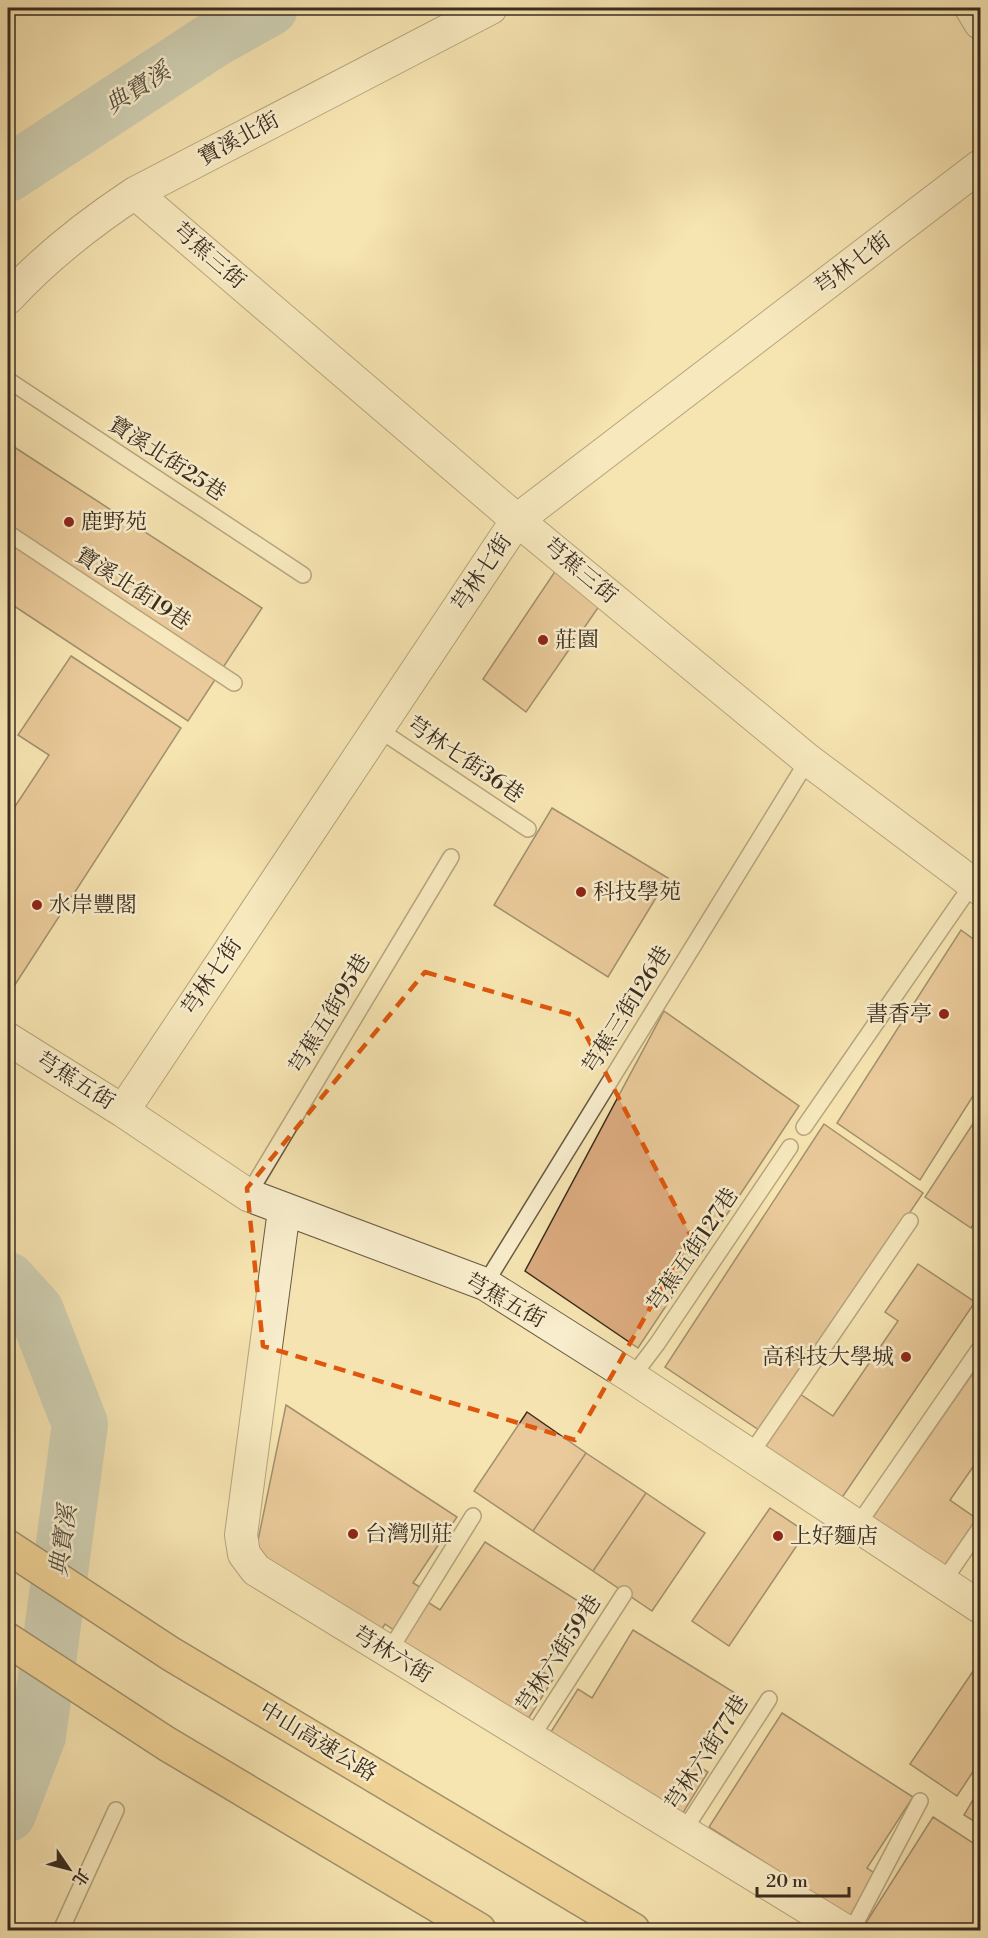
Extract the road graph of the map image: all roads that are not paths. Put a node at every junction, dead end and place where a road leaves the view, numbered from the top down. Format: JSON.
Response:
{"nodes":[{"id":1,"x":490,"y":8,"type":"edge"},
{"id":2,"x":971,"y":8,"type":"edge"},
{"id":3,"x":981,"y":23,"type":"edge"},
{"id":4,"x":981,"y":166,"type":"edge"},
{"id":5,"x":135,"y":193,"type":"junction"},
{"id":6,"x":8,"y":298,"type":"edge"},
{"id":7,"x":8,"y":380,"type":"edge"},
{"id":8,"x":518,"y":520,"type":"junction"},
{"id":9,"x":8,"y":533,"type":"edge"},
{"id":10,"x":303,"y":575,"type":"dead end"},
{"id":11,"x":234,"y":683,"type":"dead end"},
{"id":12,"x":378,"y":729,"type":"junction"},
{"id":13,"x":808,"y":760,"type":"junction"},
{"id":14,"x":528,"y":829,"type":"dead end"},
{"id":15,"x":451,"y":857,"type":"dead end"},
{"id":16,"x":977,"y":886,"type":"edge"},
{"id":17,"x":8,"y":1039,"type":"edge"},
{"id":18,"x":123,"y":1111,"type":"junction"},
{"id":19,"x":804,"y":1127,"type":"dead end"},
{"id":20,"x":790,"y":1147,"type":"dead end"},
{"id":21,"x":248,"y":1195,"type":"junction"},
{"id":22,"x":284,"y":1210,"type":"junction"},
{"id":23,"x":910,"y":1221,"type":"dead end"},
{"id":24,"x":485,"y":1284,"type":"junction"},
{"id":25,"x":981,"y":1348,"type":"edge"},
{"id":26,"x":632,"y":1377,"type":"junction"},
{"id":27,"x":750,"y":1455,"type":"junction"},
{"id":28,"x":473,"y":1516,"type":"dead end"},
{"id":29,"x":857,"y":1526,"type":"junction"},
{"id":30,"x":981,"y":1528,"type":"edge"},
{"id":31,"x":8,"y":1547,"type":"edge"},
{"id":32,"x":943,"y":1582,"type":"junction"},
{"id":33,"x":624,"y":1594,"type":"dead end"},
{"id":34,"x":981,"y":1607,"type":"edge"},
{"id":35,"x":8,"y":1640,"type":"edge"},
{"id":36,"x":388,"y":1653,"type":"junction"},
{"id":37,"x":769,"y":1699,"type":"dead end"},
{"id":38,"x":531,"y":1738,"type":"junction"},
{"id":39,"x":920,"y":1801,"type":"dead end"},
{"id":40,"x":117,"y":1810,"type":"dead end"},
{"id":41,"x":683,"y":1832,"type":"junction"},
{"id":42,"x":61,"y":1930,"type":"edge"},
{"id":43,"x":478,"y":1930,"type":"edge"},
{"id":44,"x":633,"y":1930,"type":"edge"},
{"id":45,"x":843,"y":1930,"type":"edge"},
{"id":46,"x":852,"y":1930,"type":"edge"}],
"edges":[{"from":1,"to":5,"type":"street","name":"寶溪北街"},
{"from":2,"to":3,"type":"street"},
{"from":4,"to":8,"type":"street","name":"芎林七街"},
{"from":5,"to":6,"type":"street","name":"寶溪北街"},
{"from":5,"to":8,"type":"street","name":"芎蕉三街"},
{"from":7,"to":10,"type":"lane","name":"寶溪北街25巷"},
{"from":8,"to":12,"type":"street","name":"芎林七街"},
{"from":8,"to":13,"type":"street","name":"芎蕉三街"},
{"from":9,"to":11,"type":"lane","name":"寶溪北街19巷"},
{"from":12,"to":14,"type":"lane","name":"芎林七街36巷"},
{"from":12,"to":18,"type":"street","name":"芎林七街"},
{"from":13,"to":16,"type":"street","name":"芎蕉三街"},
{"from":13,"to":24,"type":"lane","name":"芎蕉三街126巷"},
{"from":15,"to":21,"type":"lane","name":"芎蕉五街95巷"},
{"from":16,"to":19,"type":"lane"},
{"from":17,"to":18,"type":"street","name":"芎蕉五街"},
{"from":18,"to":21,"type":"street","name":"芎蕉五街"},
{"from":20,"to":26,"type":"lane","name":"芎蕉五街127巷"},
{"from":21,"to":22,"type":"street","name":"芎蕉五街"},
{"from":22,"to":24,"type":"street","name":"芎蕉五街"},
{"from":22,"to":36,"type":"street","name":"芎林六街"},
{"from":23,"to":27,"type":"lane"},
{"from":24,"to":26,"type":"street","name":"芎蕉五街"},
{"from":25,"to":29,"type":"lane"},
{"from":26,"to":27,"type":"street","name":"芎蕉五街"},
{"from":27,"to":29,"type":"street","name":"芎蕉五街"},
{"from":28,"to":36,"type":"lane"},
{"from":29,"to":32,"type":"street","name":"芎蕉五街"},
{"from":30,"to":32,"type":"lane"},
{"from":31,"to":44,"type":"highway","name":"中山高速公路"},
{"from":32,"to":34,"type":"street","name":"芎蕉五街"},
{"from":33,"to":38,"type":"lane","name":"芎林六街59巷"},
{"from":35,"to":43,"type":"highway"},
{"from":36,"to":38,"type":"street","name":"芎林六街"},
{"from":37,"to":41,"type":"lane","name":"芎林六街77巷"},
{"from":38,"to":41,"type":"street","name":"芎林六街"},
{"from":39,"to":46,"type":"lane"},
{"from":40,"to":42,"type":"lane"},
{"from":41,"to":45,"type":"street","name":"芎林六街"}]}
